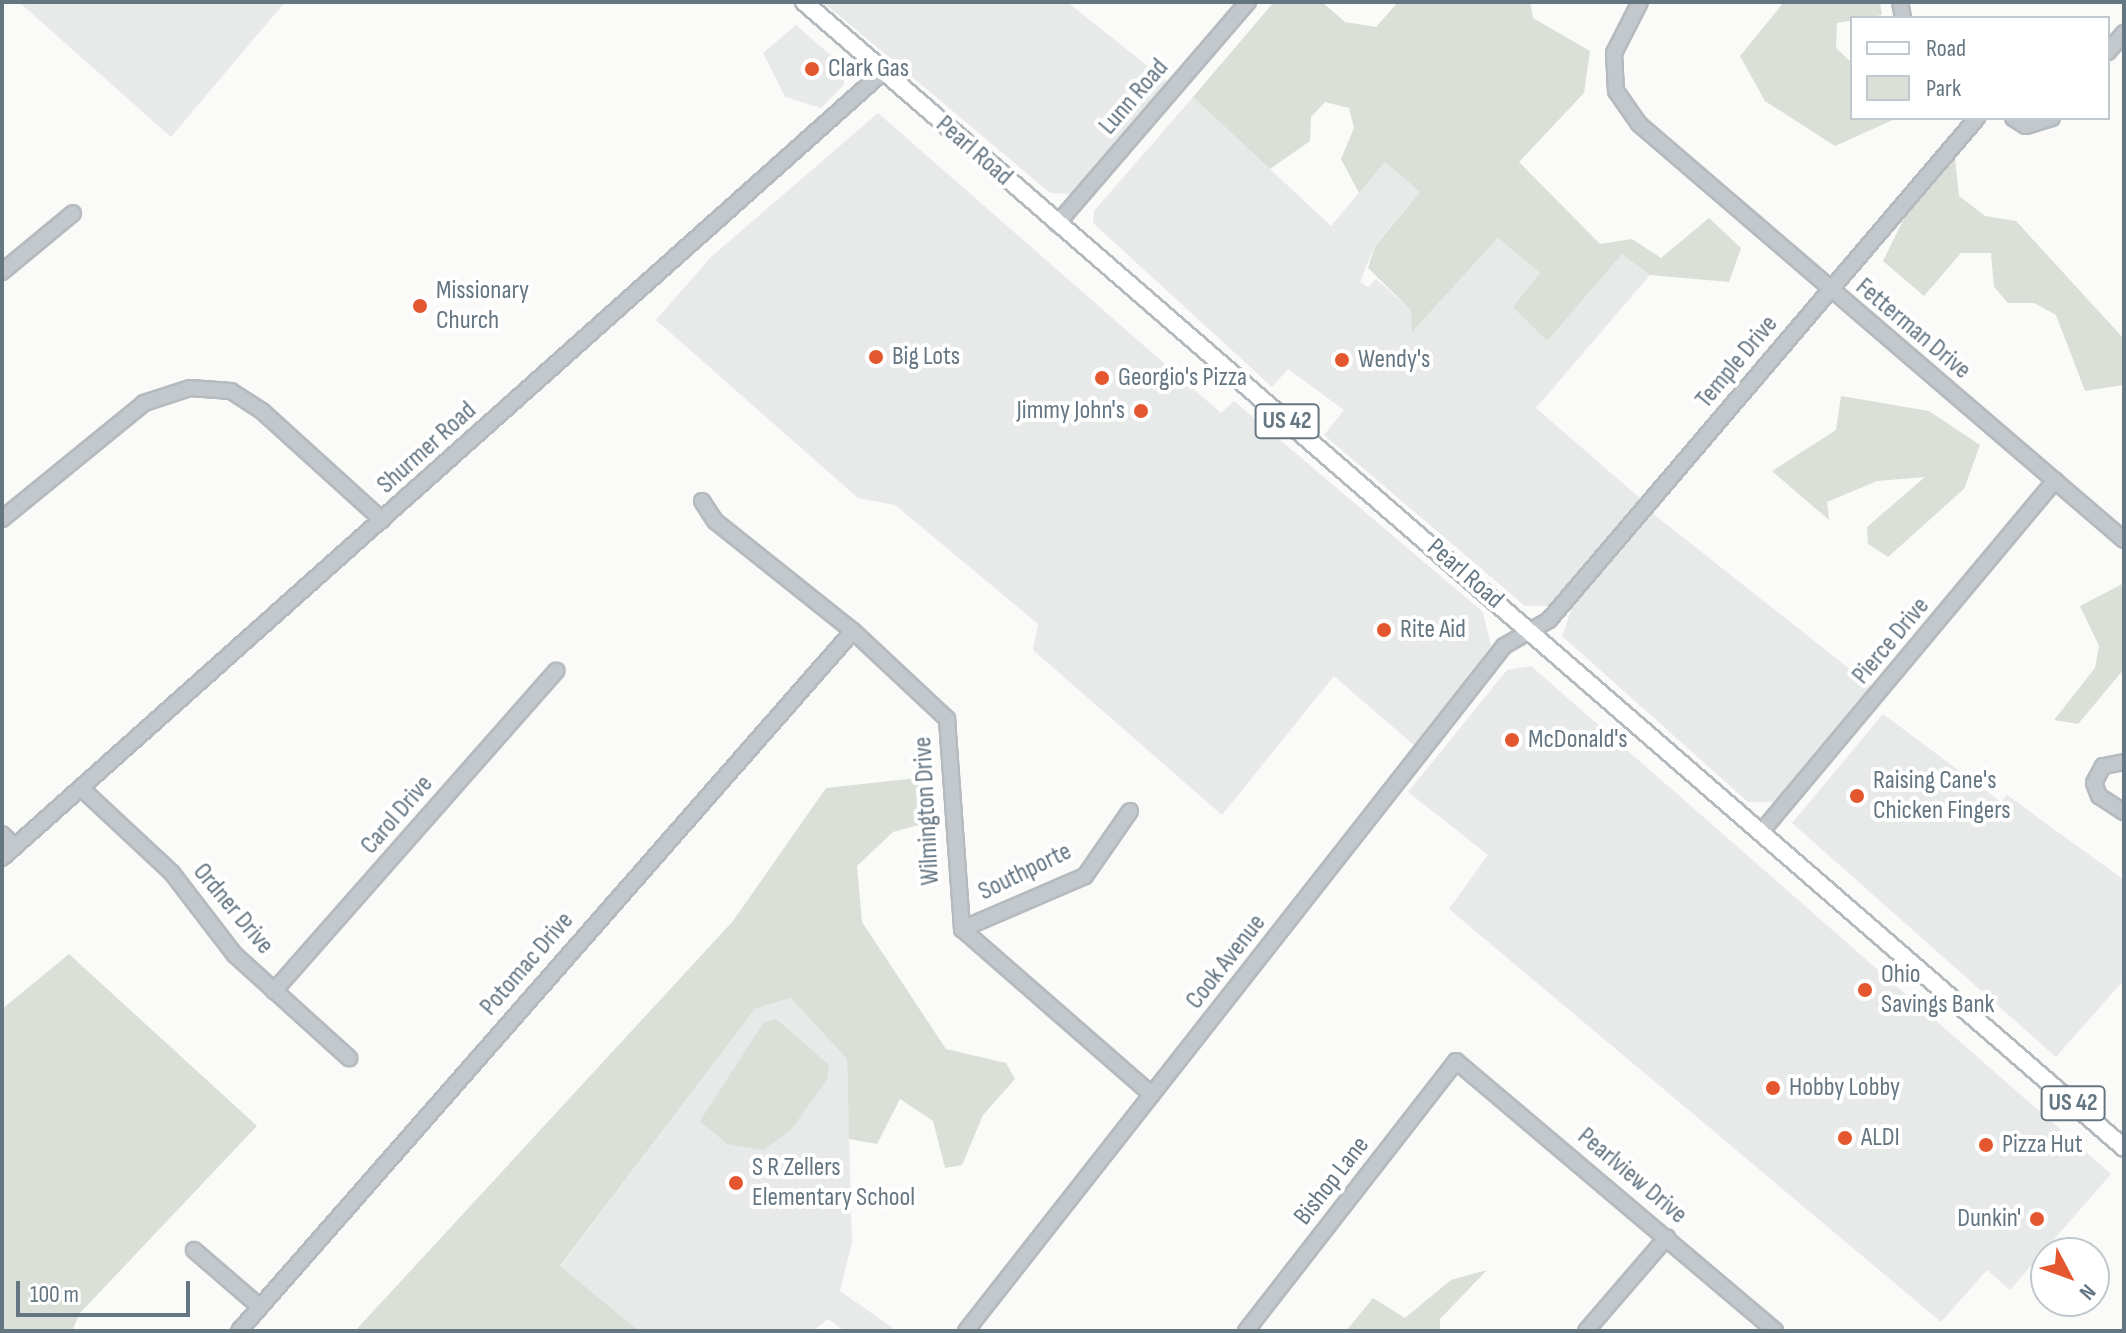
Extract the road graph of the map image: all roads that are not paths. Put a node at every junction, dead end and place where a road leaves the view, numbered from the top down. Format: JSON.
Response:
{"nodes":[{"id":1,"x":804,"y":2,"type":"edge"},
{"id":2,"x":1248,"y":2,"type":"edge"},
{"id":3,"x":1640,"y":2,"type":"edge"},
{"id":4,"x":2124,"y":33,"type":"edge"},
{"id":5,"x":2110,"y":50,"type":"edge"},
{"id":6,"x":883,"y":72,"type":"junction"},
{"id":7,"x":1975,"y":120,"type":"edge"},
{"id":8,"x":2016,"y":120,"type":"edge"},
{"id":9,"x":2046,"y":120,"type":"edge"},
{"id":10,"x":73,"y":213,"type":"dead end"},
{"id":11,"x":1057,"y":224,"type":"junction"},
{"id":12,"x":2,"y":272,"type":"edge"},
{"id":13,"x":1830,"y":290,"type":"junction"},
{"id":14,"x":2055,"y":480,"type":"junction"},
{"id":15,"x":702,"y":501,"type":"dead end"},
{"id":16,"x":2,"y":519,"type":"edge"},
{"id":17,"x":382,"y":520,"type":"junction"},
{"id":18,"x":2124,"y":540,"type":"edge"},
{"id":19,"x":853,"y":631,"type":"junction"},
{"id":20,"x":1531,"y":632,"type":"junction"},
{"id":21,"x":556,"y":671,"type":"dead end"},
{"id":22,"x":2124,"y":762,"type":"edge"},
{"id":23,"x":82,"y":789,"type":"junction"},
{"id":24,"x":1130,"y":811,"type":"dead end"},
{"id":25,"x":2124,"y":812,"type":"edge"},
{"id":26,"x":1762,"y":831,"type":"junction"},
{"id":27,"x":2,"y":834,"type":"edge"},
{"id":28,"x":15,"y":846,"type":"junction"},
{"id":29,"x":2,"y":858,"type":"edge"},
{"id":30,"x":962,"y":929,"type":"junction"},
{"id":31,"x":274,"y":991,"type":"junction"},
{"id":32,"x":349,"y":1058,"type":"dead end"},
{"id":33,"x":1456,"y":1061,"type":"joint"},
{"id":34,"x":1152,"y":1095,"type":"junction"},
{"id":35,"x":2124,"y":1148,"type":"edge"},
{"id":36,"x":1667,"y":1237,"type":"junction"},
{"id":37,"x":194,"y":1250,"type":"dead end"},
{"id":38,"x":260,"y":1307,"type":"junction"},
{"id":39,"x":239,"y":1331,"type":"edge"},
{"id":40,"x":966,"y":1331,"type":"edge"},
{"id":41,"x":1246,"y":1331,"type":"edge"},
{"id":42,"x":1586,"y":1331,"type":"edge"},
{"id":43,"x":1775,"y":1331,"type":"edge"}],
"edges":[{"from":1,"to":6,"type":"main road","name":"Pearl Road","number":"US 42"},
{"from":2,"to":11,"type":"street","name":"Lunn Road"},
{"from":3,"to":13,"type":"street","name":"Fetterman Drive"},
{"from":4,"to":5,"type":"street"},
{"from":6,"to":11,"type":"main road","name":"Pearl Road","number":"US 42"},
{"from":6,"to":17,"type":"street","name":"Shurmer Road"},
{"from":7,"to":13,"type":"street","name":"Temple Drive"},
{"from":8,"to":9,"type":"street"},
{"from":10,"to":12,"type":"street"},
{"from":11,"to":20,"type":"main road","name":"Pearl Road","number":"US 42"},
{"from":13,"to":14,"type":"street","name":"Fetterman Drive"},
{"from":13,"to":20,"type":"street","name":"Temple Drive"},
{"from":14,"to":18,"type":"street","name":"Fetterman Drive"},
{"from":14,"to":26,"type":"street","name":"Pierce Drive"},
{"from":15,"to":19,"type":"street","name":"Wilmington Drive"},
{"from":16,"to":17,"type":"street"},
{"from":17,"to":23,"type":"street","name":"Shurmer Road"},
{"from":19,"to":30,"type":"street","name":"Wilmington Drive"},
{"from":19,"to":38,"type":"street","name":"Potomac Drive"},
{"from":20,"to":26,"type":"main road","name":"Pearl Road","number":"US 42"},
{"from":20,"to":34,"type":"street","name":"Cook Avenue"},
{"from":21,"to":31,"type":"street","name":"Carol Drive"},
{"from":22,"to":25,"type":"street"},
{"from":23,"to":28,"type":"street","name":"Shurmer Road"},
{"from":23,"to":31,"type":"street","name":"Ordner Drive"},
{"from":24,"to":30,"type":"street","name":"Southporte"},
{"from":26,"to":35,"type":"main road","name":"Pearl Road","number":"US 42"},
{"from":27,"to":28,"type":"street"},
{"from":28,"to":29,"type":"street","name":"Shurmer Road"},
{"from":30,"to":34,"type":"street"},
{"from":31,"to":32,"type":"street","name":"Ordner Drive"},
{"from":33,"to":36,"type":"street","name":"Pearlview Drive"},
{"from":33,"to":41,"type":"street","name":"Bishop Lane"},
{"from":34,"to":40,"type":"street","name":"Cook Avenue"},
{"from":36,"to":42,"type":"street"},
{"from":36,"to":43,"type":"street","name":"Pearlview Drive"},
{"from":37,"to":38,"type":"street"},
{"from":38,"to":39,"type":"street","name":"Potomac Drive"}]}
